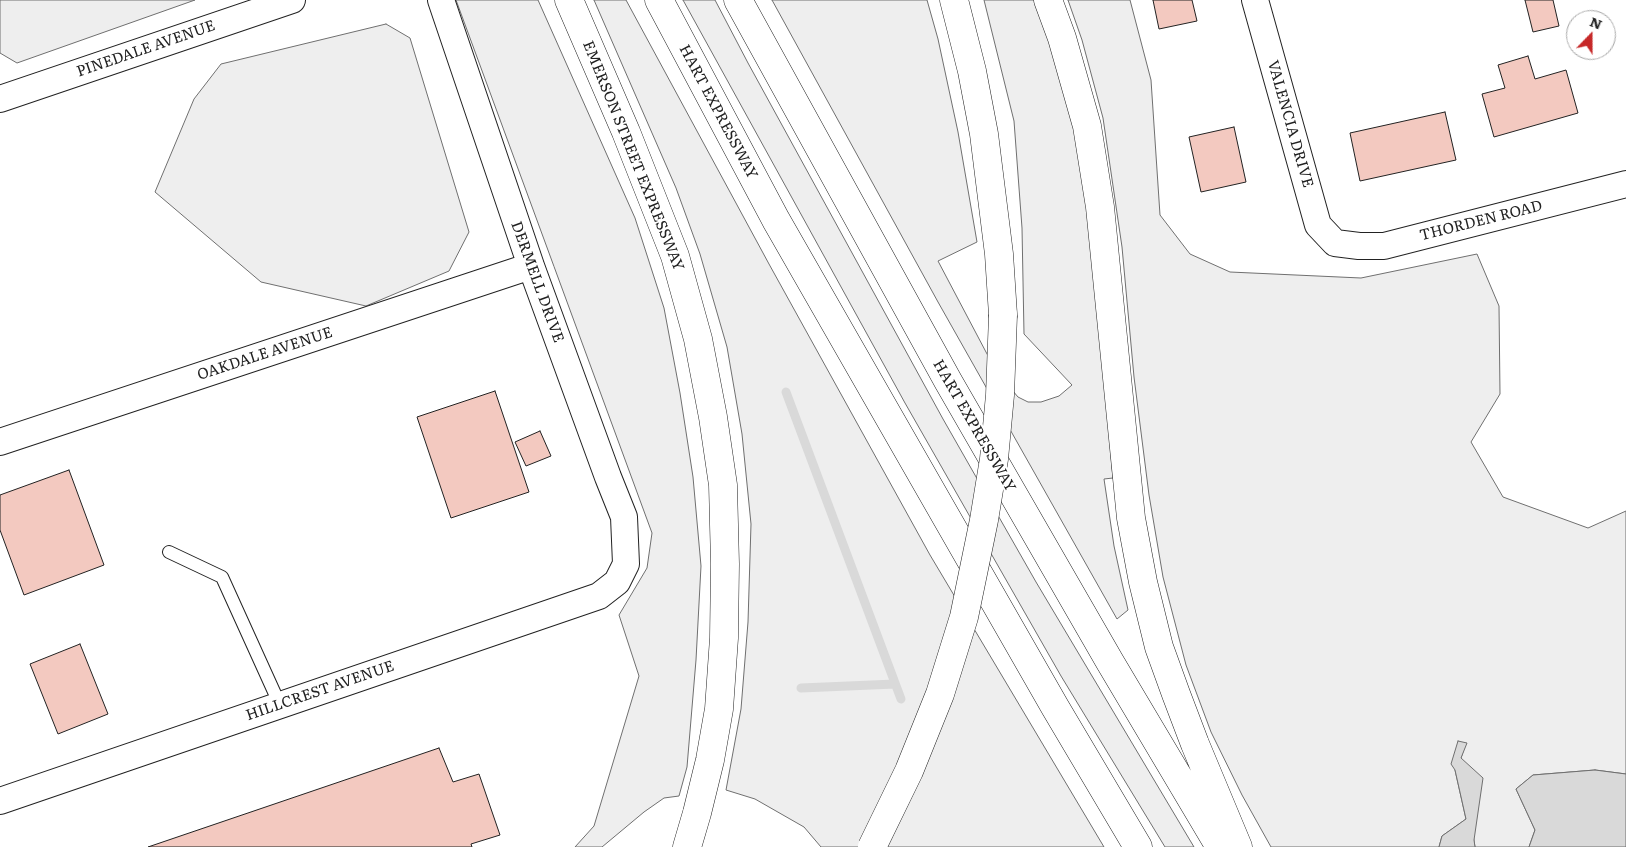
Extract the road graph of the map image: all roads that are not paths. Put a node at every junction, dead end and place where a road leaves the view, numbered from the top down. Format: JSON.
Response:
{"nodes":[{"id":1,"x":292,"y":0,"type":"edge"},
{"id":2,"x":441,"y":0,"type":"edge"},
{"id":3,"x":570,"y":0,"type":"edge"},
{"id":4,"x":659,"y":0,"type":"edge"},
{"id":5,"x":738,"y":0,"type":"edge"},
{"id":6,"x":954,"y":0,"type":"edge"},
{"id":7,"x":1048,"y":0,"type":"edge"},
{"id":8,"x":1254,"y":0,"type":"edge"},
{"id":9,"x":0,"y":99,"type":"edge"},
{"id":10,"x":1626,"y":184,"type":"edge"},
{"id":11,"x":1335,"y":244,"type":"joint"},
{"id":12,"x":530,"y":266,"type":"junction"},
{"id":13,"x":0,"y":442,"type":"edge"},
{"id":14,"x":169,"y":552,"type":"dead end"},
{"id":15,"x":626,"y":564,"type":"joint"},
{"id":16,"x":280,"y":705,"type":"junction"},
{"id":17,"x":0,"y":801,"type":"edge"},
{"id":18,"x":687,"y":847,"type":"edge"},
{"id":19,"x":872,"y":847,"type":"edge"},
{"id":20,"x":1138,"y":847,"type":"edge"},
{"id":21,"x":1220,"y":847,"type":"edge"},
{"id":22,"x":1238,"y":847,"type":"edge"}],
"edges":[{"from":1,"to":9,"type":"street","name":"PINEDALE AVENUE"},
{"from":2,"to":12,"type":"street","name":"DERMELL DRIVE"},
{"from":3,"to":18,"type":"highway","name":"EMERSON STREET EXPRESSWAY"},
{"from":4,"to":20,"type":"highway","name":"HART EXPRESSWAY"},
{"from":5,"to":21,"type":"highway","name":"HART EXPRESSWAY"},
{"from":6,"to":19,"type":"highway","bridge":true},
{"from":7,"to":22,"type":"highway"},
{"from":8,"to":11,"type":"street","name":"VALENCIA DRIVE"},
{"from":10,"to":11,"type":"street","name":"THORDEN ROAD"},
{"from":12,"to":13,"type":"street","name":"OAKDALE AVENUE"},
{"from":12,"to":15,"type":"street","name":"DERMELL DRIVE"},
{"from":14,"to":16,"type":"lane"},
{"from":15,"to":16,"type":"street","name":"HILLCREST AVENUE"},
{"from":16,"to":17,"type":"street","name":"HILLCREST AVENUE"}]}
